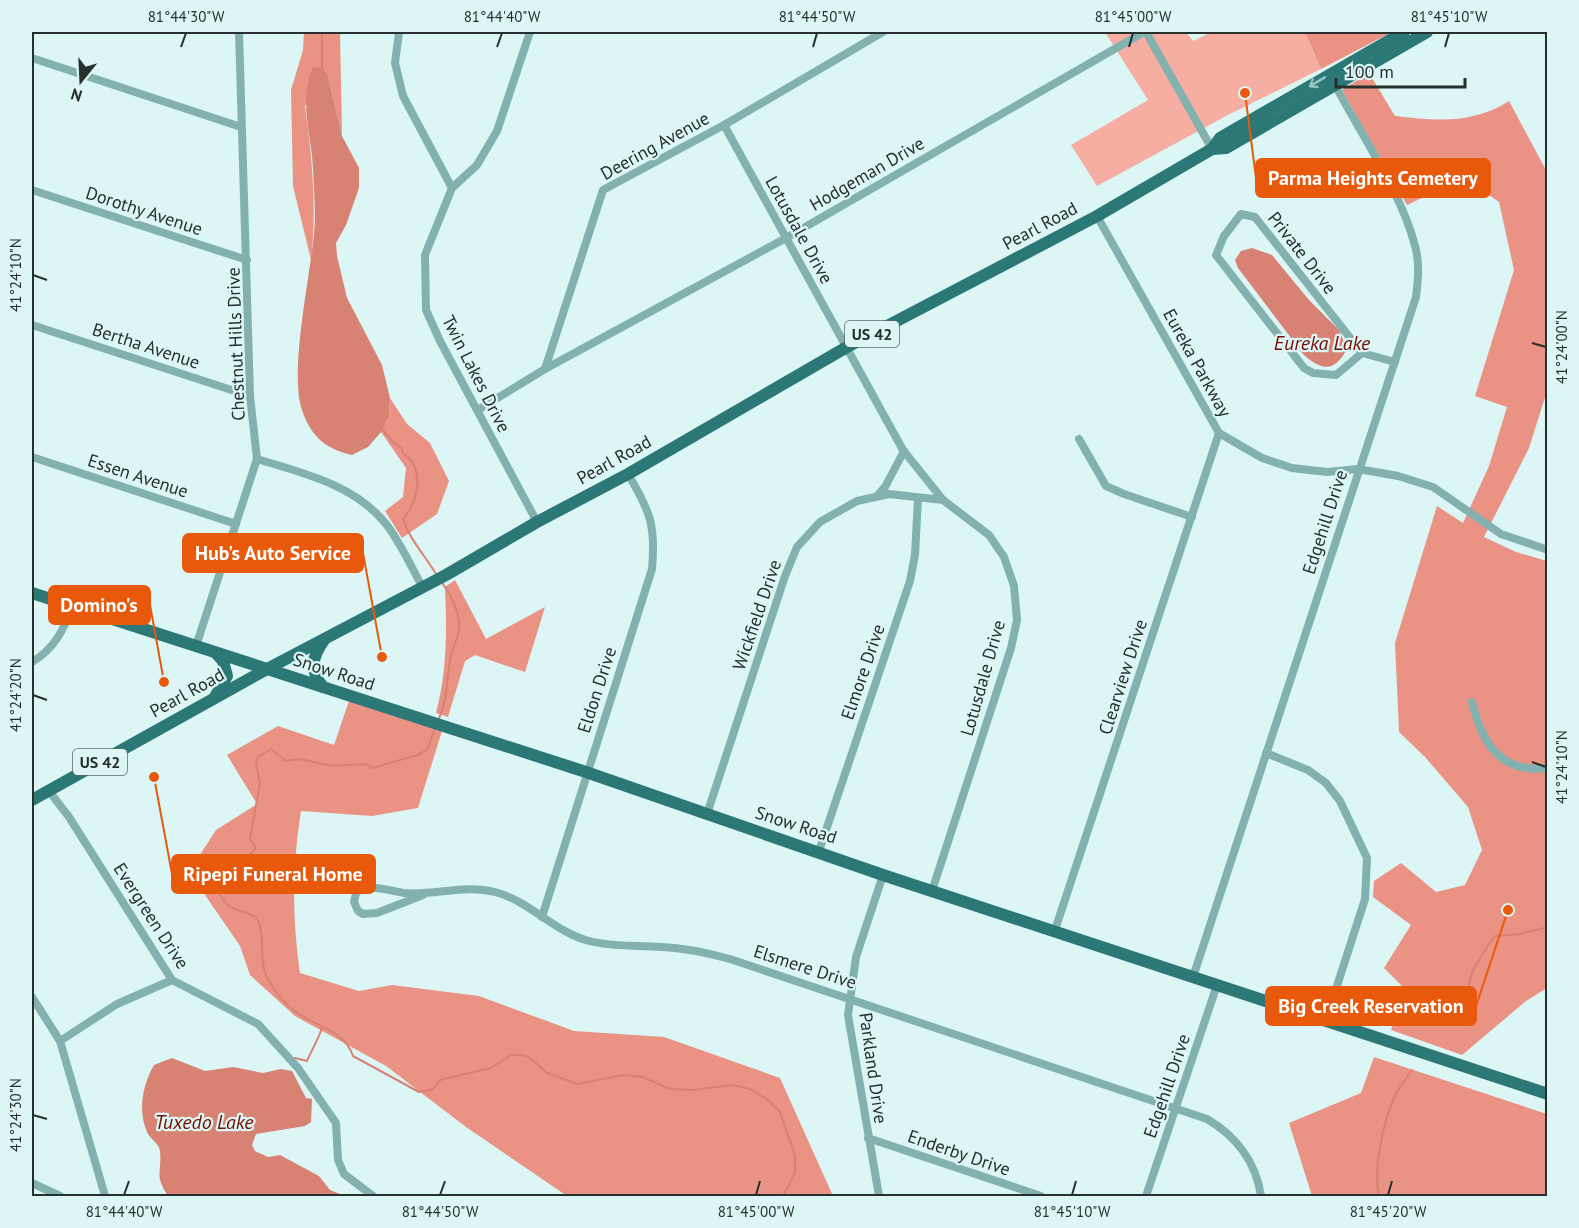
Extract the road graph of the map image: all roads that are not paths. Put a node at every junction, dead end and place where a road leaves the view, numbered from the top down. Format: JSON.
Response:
{"nodes":[{"id":1,"x":239,"y":32,"type":"edge"},
{"id":2,"x":399,"y":32,"type":"edge"},
{"id":3,"x":530,"y":32,"type":"edge"},
{"id":4,"x":882,"y":32,"type":"edge"},
{"id":5,"x":1145,"y":32,"type":"edge"},
{"id":6,"x":1404,"y":32,"type":"edge"},
{"id":7,"x":1427,"y":32,"type":"edge"},
{"id":8,"x":32,"y":58,"type":"edge"},
{"id":9,"x":1335,"y":85,"type":"junction"},
{"id":10,"x":724,"y":124,"type":"junction"},
{"id":11,"x":241,"y":127,"type":"junction"},
{"id":12,"x":1212,"y":149,"type":"junction"},
{"id":13,"x":452,"y":188,"type":"junction"},
{"id":14,"x":32,"y":190,"type":"edge"},
{"id":15,"x":1097,"y":216,"type":"junction"},
{"id":16,"x":786,"y":238,"type":"junction"},
{"id":17,"x":248,"y":260,"type":"junction"},
{"id":18,"x":32,"y":325,"type":"edge"},
{"id":19,"x":847,"y":347,"type":"junction"},
{"id":20,"x":1362,"y":353,"type":"junction"},
{"id":21,"x":1395,"y":362,"type":"junction"},
{"id":22,"x":545,"y":369,"type":"junction"},
{"id":23,"x":250,"y":396,"type":"junction"},
{"id":24,"x":477,"y":410,"type":"junction"},
{"id":25,"x":1219,"y":432,"type":"junction"},
{"id":26,"x":1079,"y":439,"type":"dead end"},
{"id":27,"x":904,"y":452,"type":"junction"},
{"id":28,"x":32,"y":457,"type":"edge"},
{"id":29,"x":257,"y":459,"type":"junction"},
{"id":30,"x":1358,"y":468,"type":"junction"},
{"id":31,"x":628,"y":474,"type":"junction"},
{"id":32,"x":877,"y":496,"type":"junction"},
{"id":33,"x":918,"y":498,"type":"junction"},
{"id":34,"x":943,"y":500,"type":"junction"},
{"id":35,"x":1192,"y":517,"type":"junction"},
{"id":36,"x":537,"y":522,"type":"junction"},
{"id":37,"x":236,"y":524,"type":"junction"},
{"id":38,"x":1548,"y":550,"type":"edge"},
{"id":39,"x":423,"y":588,"type":"junction"},
{"id":40,"x":32,"y":593,"type":"edge"},
{"id":41,"x":72,"y":606,"type":"junction"},
{"id":42,"x":325,"y":638,"type":"junction"},
{"id":43,"x":196,"y":646,"type":"junction"},
{"id":44,"x":215,"y":652,"type":"junction"},
{"id":45,"x":32,"y":662,"type":"edge"},
{"id":46,"x":267,"y":669,"type":"junction"},
{"id":47,"x":323,"y":687,"type":"junction"},
{"id":48,"x":214,"y":698,"type":"junction"},
{"id":49,"x":1472,"y":702,"type":"dead end"},
{"id":50,"x":1266,"y":753,"type":"junction"},
{"id":51,"x":1548,"y":768,"type":"edge"},
{"id":52,"x":586,"y":772,"type":"junction"},
{"id":53,"x":48,"y":791,"type":"junction"},
{"id":54,"x":32,"y":800,"type":"edge"},
{"id":55,"x":707,"y":814,"type":"junction"},
{"id":56,"x":819,"y":851,"type":"junction"},
{"id":57,"x":883,"y":875,"type":"junction"},
{"id":58,"x":932,"y":891,"type":"junction"},
{"id":59,"x":423,"y":895,"type":"junction"},
{"id":60,"x":542,"y":916,"type":"junction"},
{"id":61,"x":1054,"y":930,"type":"junction"},
{"id":62,"x":1193,"y":977,"type":"junction"},
{"id":63,"x":172,"y":980,"type":"junction"},
{"id":64,"x":1217,"y":985,"type":"junction"},
{"id":65,"x":32,"y":997,"type":"edge"},
{"id":66,"x":850,"y":998,"type":"junction"},
{"id":67,"x":1326,"y":1020,"type":"junction"},
{"id":68,"x":60,"y":1041,"type":"junction"},
{"id":69,"x":1548,"y":1094,"type":"edge"},
{"id":70,"x":1176,"y":1107,"type":"junction"},
{"id":71,"x":868,"y":1138,"type":"junction"},
{"id":72,"x":32,"y":1183,"type":"edge"},
{"id":73,"x":60,"y":1197,"type":"edge"},
{"id":74,"x":105,"y":1197,"type":"edge"},
{"id":75,"x":373,"y":1197,"type":"edge"},
{"id":76,"x":879,"y":1197,"type":"edge"},
{"id":77,"x":1041,"y":1197,"type":"edge"},
{"id":78,"x":1146,"y":1197,"type":"edge"},
{"id":79,"x":1261,"y":1197,"type":"edge"}],
"edges":[{"from":1,"to":11,"type":"street","name":"Chestnut Hills Drive"},
{"from":2,"to":13,"type":"street"},
{"from":3,"to":13,"type":"street"},
{"from":4,"to":10,"type":"street","name":"Deering Avenue"},
{"from":5,"to":12,"type":"street"},
{"from":5,"to":16,"type":"street","name":"Hodgeman Drive"},
{"from":6,"to":12,"type":"main road","name":"Pearl Road","number":"US 42","one_way":true},
{"from":7,"to":9,"type":"main road","name":"Pearl Road","number":"US 42"},
{"from":8,"to":11,"type":"street"},
{"from":9,"to":12,"type":"main road","name":"Pearl Road","number":"US 42"},
{"from":9,"to":21,"type":"street","name":"Edgehill Drive"},
{"from":10,"to":16,"type":"street","name":"Lotusdale Drive"},
{"from":10,"to":22,"type":"street","name":"Deering Avenue"},
{"from":11,"to":17,"type":"street","name":"Chestnut Hills Drive"},
{"from":12,"to":15,"type":"main road","name":"Pearl Road","number":"US 42"},
{"from":13,"to":24,"type":"street","name":"Twin Lakes Drive"},
{"from":14,"to":17,"type":"street","name":"Dorothy Avenue"},
{"from":15,"to":19,"type":"main road","name":"Pearl Road","number":"US 42"},
{"from":15,"to":25,"type":"street","name":"Eureka Parkway"},
{"from":16,"to":19,"type":"street","name":"Lotusdale Drive"},
{"from":16,"to":22,"type":"street","name":"Hodgeman Drive"},
{"from":17,"to":23,"type":"street","name":"Chestnut Hills Drive"},
{"from":18,"to":23,"type":"street","name":"Bertha Avenue"},
{"from":19,"to":27,"type":"street","name":"Lotusdale Drive"},
{"from":19,"to":31,"type":"main road","name":"Pearl Road","number":"US 42"},
{"from":20,"to":20,"type":"street","name":"Private Drive"},
{"from":20,"to":21,"type":"street"},
{"from":21,"to":30,"type":"street","name":"Edgehill Drive"},
{"from":22,"to":24,"type":"street","name":"Hodgeman Drive"},
{"from":23,"to":29,"type":"street","name":"Chestnut Hills Drive"},
{"from":24,"to":36,"type":"street","name":"Twin Lakes Drive"},
{"from":25,"to":30,"type":"street","name":"Eureka Parkway"},
{"from":25,"to":35,"type":"street","name":"Clearview Drive"},
{"from":26,"to":35,"type":"street"},
{"from":27,"to":32,"type":"street"},
{"from":27,"to":34,"type":"street","name":"Lotusdale Drive"},
{"from":28,"to":37,"type":"street","name":"Essen Avenue"},
{"from":29,"to":37,"type":"street","name":"Chestnut Hills Drive"},
{"from":29,"to":39,"type":"street"},
{"from":30,"to":38,"type":"street","name":"Eureka Parkway"},
{"from":30,"to":50,"type":"street","name":"Edgehill Drive"},
{"from":31,"to":36,"type":"main road","name":"Pearl Road","number":"US 42"},
{"from":31,"to":52,"type":"street","name":"Eldon Drive"},
{"from":32,"to":33,"type":"street","name":"Wickfield Drive"},
{"from":32,"to":55,"type":"street","name":"Wickfield Drive"},
{"from":33,"to":34,"type":"street","name":"Wickfield Drive"},
{"from":33,"to":56,"type":"street","name":"Elmore Drive"},
{"from":34,"to":58,"type":"street","name":"Lotusdale Drive"},
{"from":35,"to":61,"type":"street","name":"Clearview Drive"},
{"from":36,"to":39,"type":"main road","name":"Pearl Road","number":"US 42"},
{"from":37,"to":43,"type":"street","name":"Chestnut Hills Drive"},
{"from":39,"to":42,"type":"main road","name":"Pearl Road","number":"US 42"},
{"from":40,"to":41,"type":"main road","name":"Snow Road"},
{"from":41,"to":43,"type":"main road","name":"Snow Road"},
{"from":41,"to":45,"type":"street"},
{"from":42,"to":46,"type":"main road","name":"Pearl Road","number":"US 42"},
{"from":42,"to":47,"type":"main road"},
{"from":43,"to":44,"type":"main road","name":"Snow Road"},
{"from":44,"to":46,"type":"main road","name":"Snow Road"},
{"from":44,"to":48,"type":"main road"},
{"from":46,"to":47,"type":"main road","name":"Snow Road"},
{"from":46,"to":48,"type":"main road","name":"Pearl Road","number":"US 42"},
{"from":47,"to":52,"type":"main road","name":"Snow Road"},
{"from":48,"to":53,"type":"main road","name":"Pearl Road","number":"US 42"},
{"from":49,"to":51,"type":"street"},
{"from":50,"to":62,"type":"street","name":"Edgehill Drive"},
{"from":50,"to":67,"type":"street"},
{"from":52,"to":55,"type":"main road","name":"Snow Road"},
{"from":52,"to":60,"type":"street","name":"Eldon Drive"},
{"from":53,"to":54,"type":"main road","name":"Pearl Road","number":"US 42"},
{"from":53,"to":63,"type":"street","name":"Evergreen Drive"},
{"from":55,"to":56,"type":"main road","name":"Snow Road"},
{"from":56,"to":57,"type":"main road","name":"Snow Road"},
{"from":57,"to":58,"type":"main road","name":"Snow Road"},
{"from":57,"to":66,"type":"street","name":"Parkland Drive"},
{"from":58,"to":61,"type":"main road","name":"Snow Road"},
{"from":59,"to":59,"type":"street","name":"Elsmere Drive"},
{"from":59,"to":60,"type":"street","name":"Elsmere Drive"},
{"from":60,"to":66,"type":"street","name":"Elsmere Drive"},
{"from":61,"to":62,"type":"main road","name":"Snow Road"},
{"from":62,"to":64,"type":"main road","name":"Snow Road"},
{"from":63,"to":68,"type":"street"},
{"from":63,"to":75,"type":"street","name":"Evergreen Drive"},
{"from":64,"to":67,"type":"main road","name":"Snow Road"},
{"from":64,"to":70,"type":"street","name":"Edgehill Drive"},
{"from":65,"to":68,"type":"street"},
{"from":66,"to":70,"type":"street","name":"Elsmere Drive"},
{"from":66,"to":71,"type":"street","name":"Parkland Drive"},
{"from":67,"to":69,"type":"main road","name":"Snow Road"},
{"from":68,"to":74,"type":"street"},
{"from":70,"to":78,"type":"street","name":"Edgehill Drive"},
{"from":70,"to":79,"type":"street","name":"Elsmere Drive"},
{"from":71,"to":76,"type":"street","name":"Parkland Drive"},
{"from":71,"to":77,"type":"street","name":"Enderby Drive"},
{"from":72,"to":73,"type":"street"}]}
